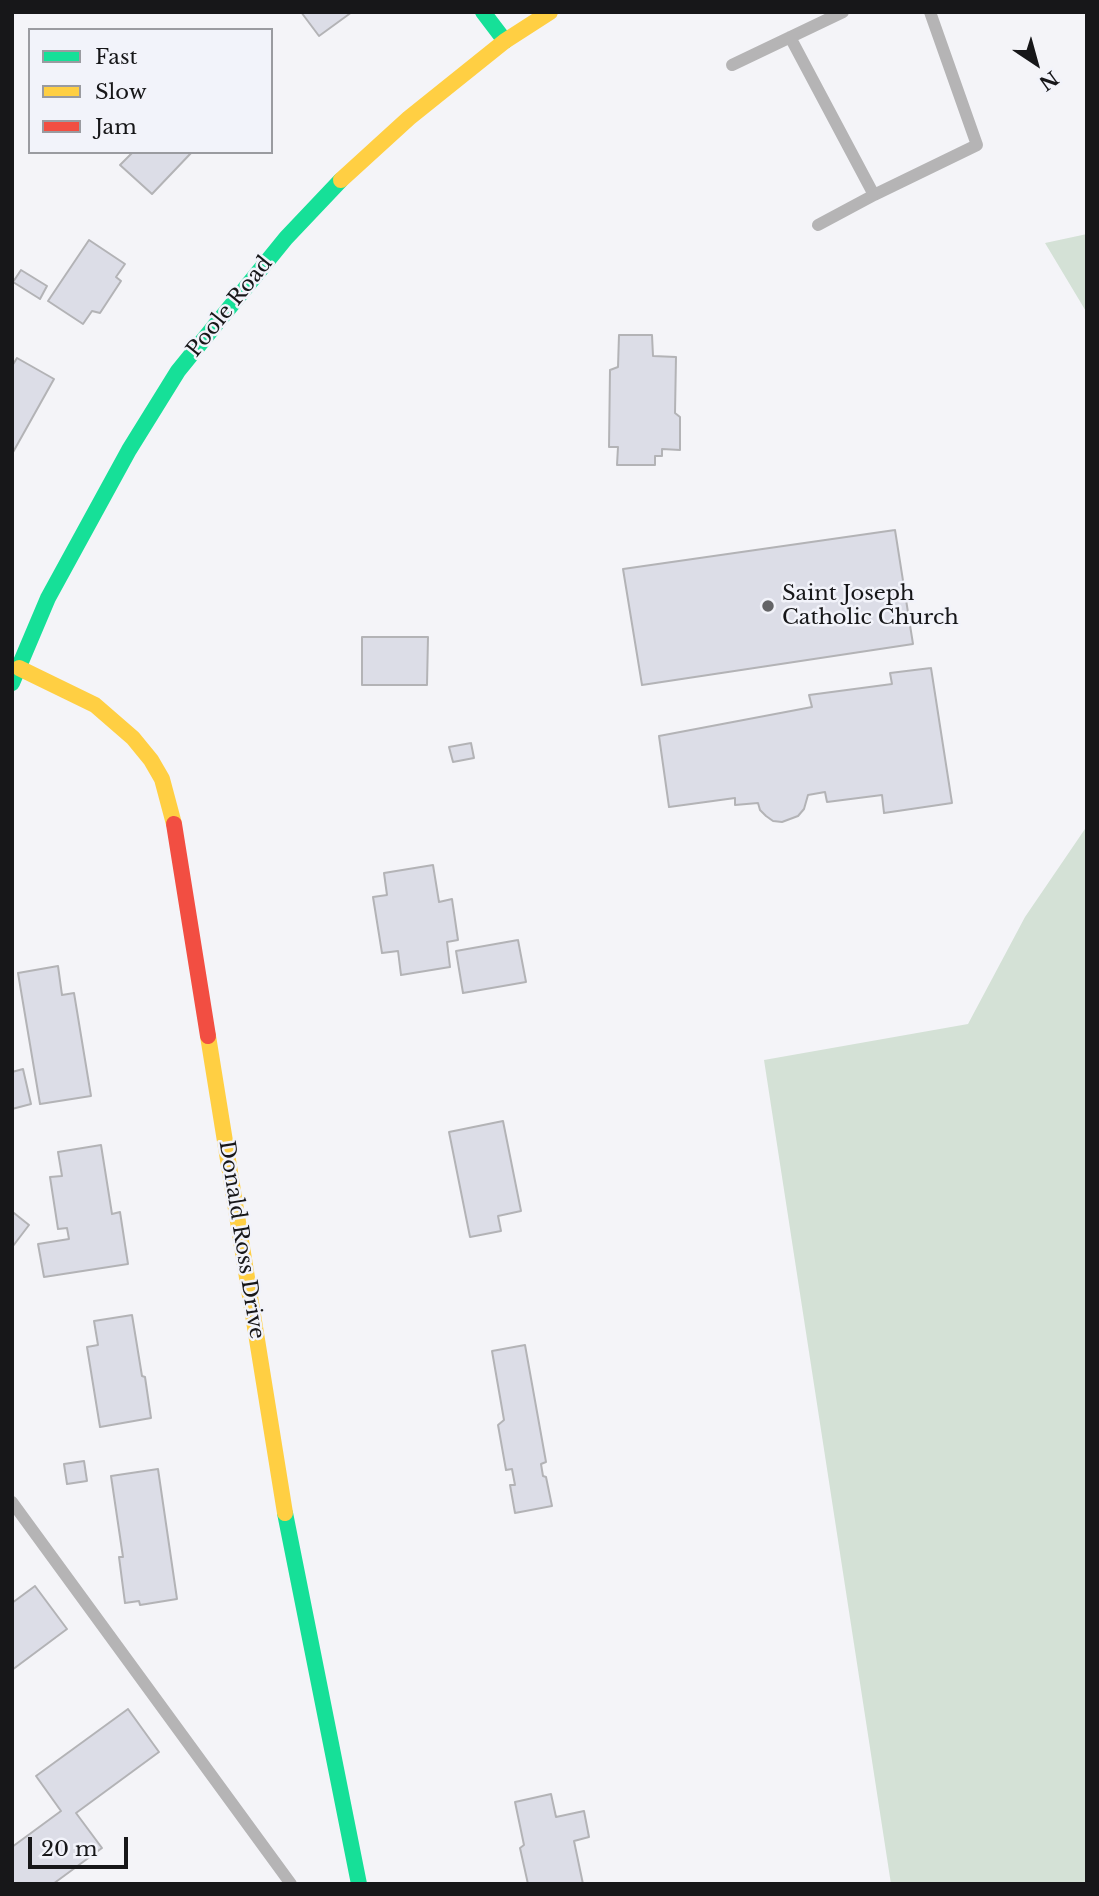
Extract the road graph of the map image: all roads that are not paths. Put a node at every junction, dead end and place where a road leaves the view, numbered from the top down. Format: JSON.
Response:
{"nodes":[{"id":1,"x":483,"y":12,"type":"edge"},
{"id":2,"x":550,"y":12,"type":"edge"},
{"id":3,"x":843,"y":12,"type":"edge"},
{"id":4,"x":930,"y":12,"type":"edge"},
{"id":5,"x":790,"y":37,"type":"junction"},
{"id":6,"x":505,"y":41,"type":"junction"},
{"id":7,"x":732,"y":65,"type":"dead end"},
{"id":8,"x":874,"y":195,"type":"junction"},
{"id":9,"x":818,"y":225,"type":"dead end"},
{"id":10,"x":15,"y":676,"type":"edge"},
{"id":11,"x":12,"y":1502,"type":"edge"},
{"id":12,"x":291,"y":1884,"type":"edge"},
{"id":13,"x":359,"y":1884,"type":"edge"}],
"edges":[{"from":1,"to":6,"type":"street"},
{"from":2,"to":6,"type":"street","name":"Poole Road"},
{"from":3,"to":5,"type":"lane"},
{"from":4,"to":8,"type":"lane"},
{"from":5,"to":7,"type":"lane"},
{"from":5,"to":8,"type":"lane"},
{"from":6,"to":10,"type":"street","name":"Poole Road"},
{"from":8,"to":9,"type":"lane"},
{"from":10,"to":13,"type":"street","name":"Donald Ross Drive"},
{"from":11,"to":12,"type":"lane"}]}
